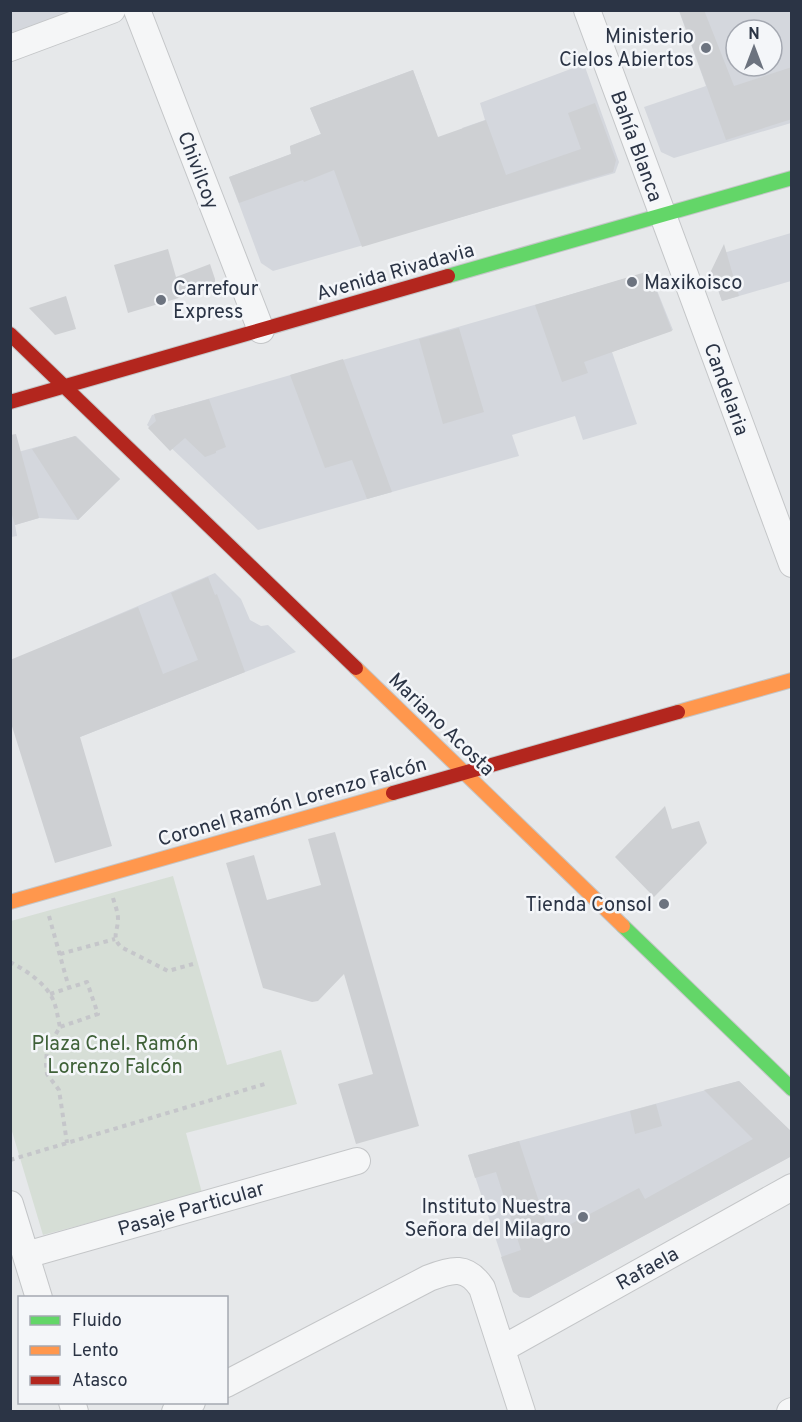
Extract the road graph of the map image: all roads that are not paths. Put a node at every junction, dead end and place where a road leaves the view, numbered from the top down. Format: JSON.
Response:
{"nodes":[{"id":1,"x":112,"y":10,"type":"edge"},
{"id":2,"x":137,"y":10,"type":"edge"},
{"id":3,"x":588,"y":10,"type":"edge"},
{"id":4,"x":10,"y":48,"type":"edge"},
{"id":5,"x":792,"y":178,"type":"edge"},
{"id":6,"x":662,"y":214,"type":"junction"},
{"id":7,"x":261,"y":330,"type":"junction"},
{"id":8,"x":10,"y":334,"type":"edge"},
{"id":9,"x":65,"y":387,"type":"junction"},
{"id":10,"x":10,"y":402,"type":"edge"},
{"id":11,"x":792,"y":564,"type":"edge"},
{"id":12,"x":792,"y":680,"type":"edge"},
{"id":13,"x":464,"y":772,"type":"junction"},
{"id":14,"x":10,"y":902,"type":"edge"},
{"id":15,"x":790,"y":1086,"type":"edge"},
{"id":16,"x":357,"y":1161,"type":"dead end"},
{"id":17,"x":792,"y":1187,"type":"edge"},
{"id":18,"x":10,"y":1204,"type":"edge"},
{"id":19,"x":26,"y":1255,"type":"junction"},
{"id":20,"x":38,"y":1296,"type":"edge"},
{"id":21,"x":502,"y":1349,"type":"junction"},
{"id":22,"x":228,"y":1383,"type":"edge"},
{"id":23,"x":189,"y":1404,"type":"edge"},
{"id":24,"x":175,"y":1412,"type":"edge"},
{"id":25,"x":522,"y":1412,"type":"edge"}],
"edges":[{"from":1,"to":4,"type":"street"},
{"from":2,"to":7,"type":"street","name":"Chivilcoy"},
{"from":3,"to":6,"type":"street","name":"Bahía Blanca"},
{"from":5,"to":6,"type":"street","name":"Avenida Rivadavia"},
{"from":6,"to":7,"type":"street","name":"Avenida Rivadavia"},
{"from":6,"to":11,"type":"street","name":"Candelaria"},
{"from":7,"to":9,"type":"street","name":"Avenida Rivadavia"},
{"from":8,"to":9,"type":"street","name":"Mariano Acosta"},
{"from":9,"to":10,"type":"street","name":"Avenida Rivadavia"},
{"from":9,"to":13,"type":"street","name":"Mariano Acosta"},
{"from":12,"to":13,"type":"street","name":"Coronel Ramón Lorenzo Falcón"},
{"from":13,"to":14,"type":"street","name":"Coronel Ramón Lorenzo Falcón"},
{"from":13,"to":15,"type":"street","name":"Mariano Acosta"},
{"from":16,"to":19,"type":"street","name":"Pasaje Particular"},
{"from":17,"to":21,"type":"street","name":"Rafaela"},
{"from":18,"to":19,"type":"street"},
{"from":19,"to":20,"type":"street"},
{"from":21,"to":22,"type":"street"},
{"from":21,"to":25,"type":"street"},
{"from":23,"to":24,"type":"street"}]}
